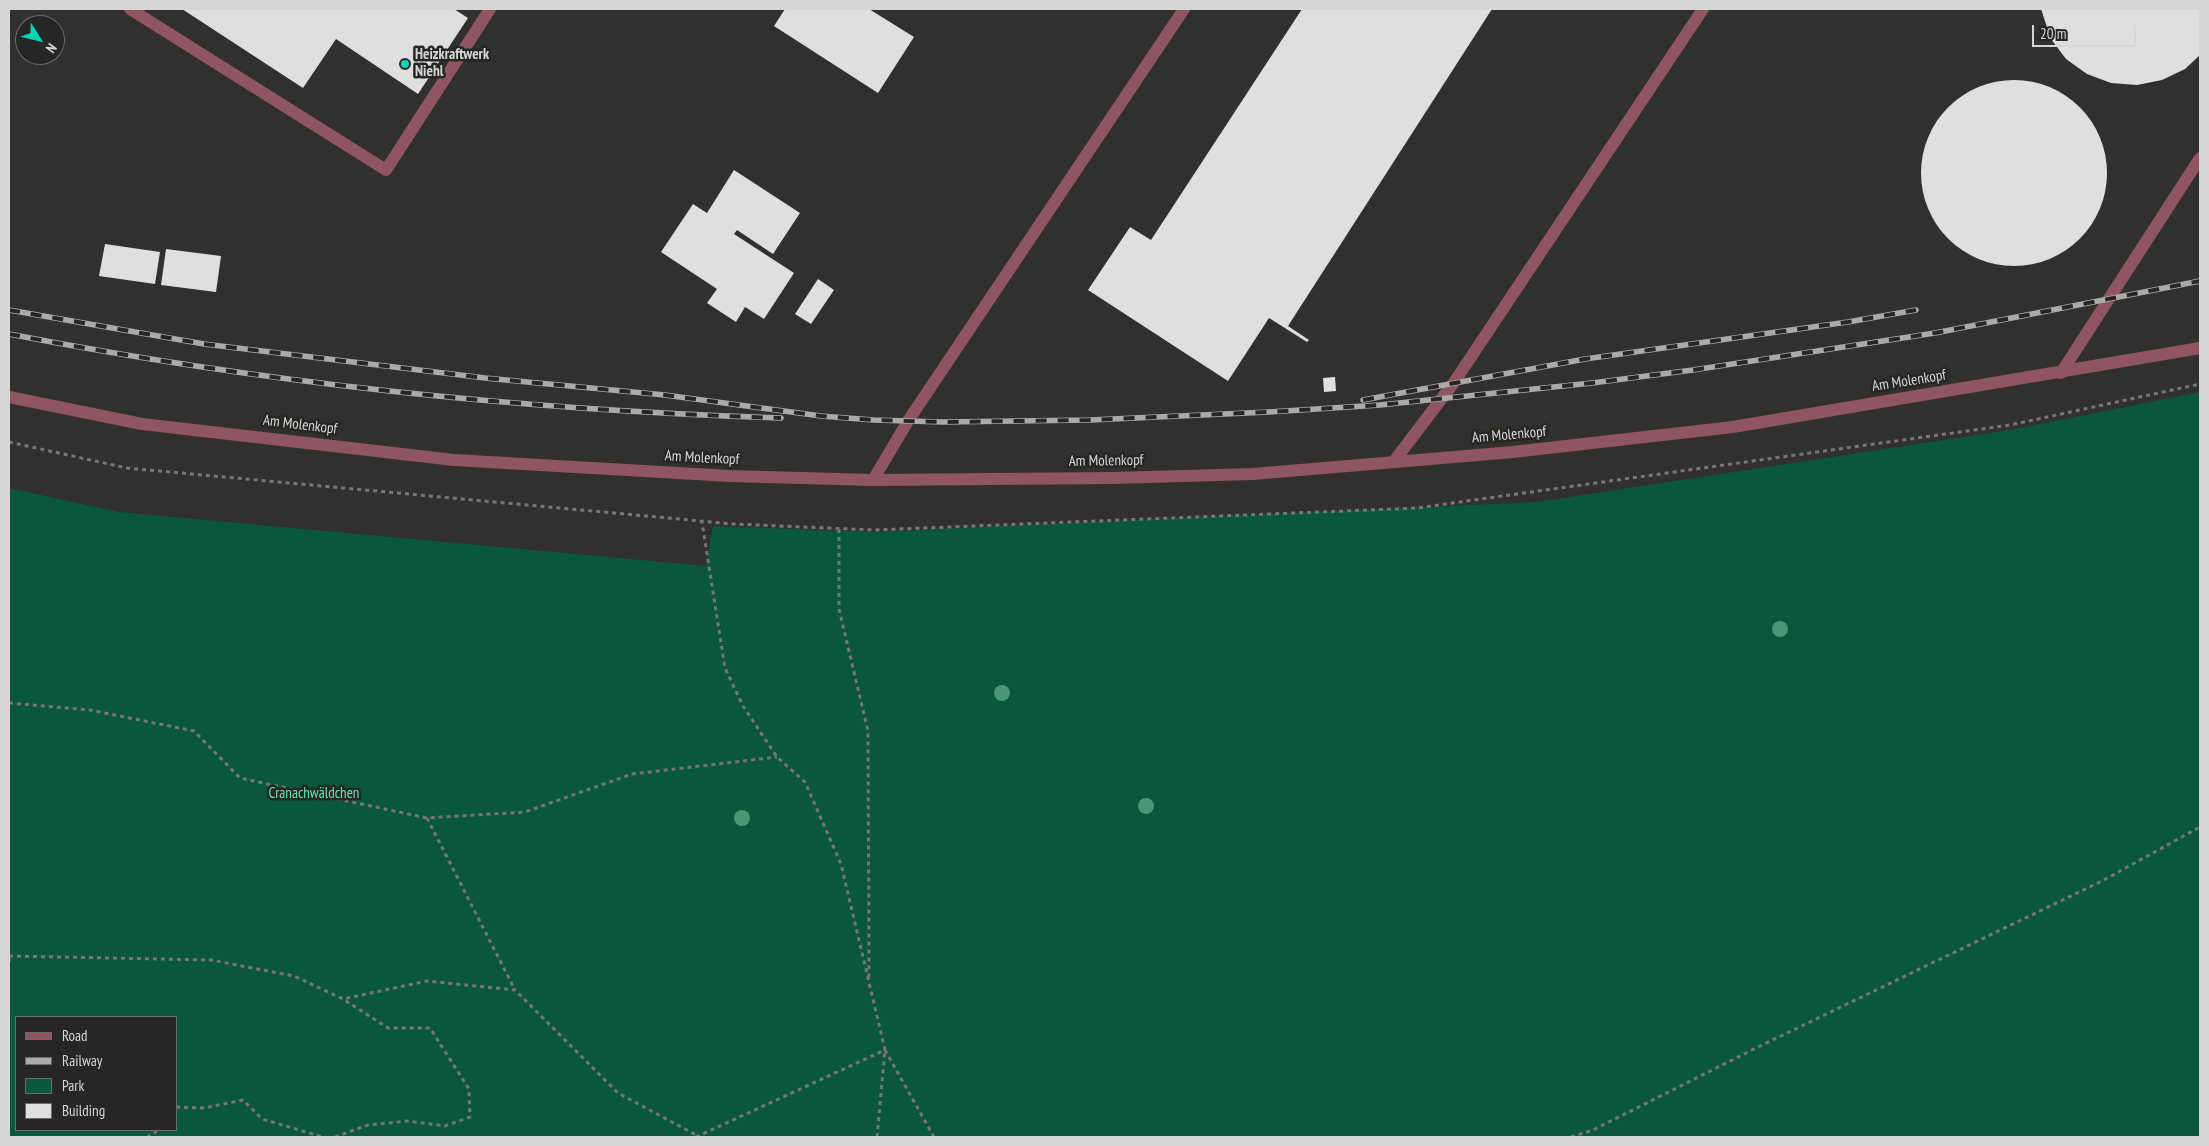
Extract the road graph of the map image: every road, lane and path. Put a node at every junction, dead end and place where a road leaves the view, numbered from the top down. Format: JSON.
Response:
{"nodes":[{"id":1,"x":130,"y":9,"type":"edge"},
{"id":2,"x":490,"y":9,"type":"edge"},
{"id":3,"x":1184,"y":9,"type":"edge"},
{"id":4,"x":1703,"y":9,"type":"edge"},
{"id":5,"x":2200,"y":158,"type":"edge"},
{"id":6,"x":2198,"y":345,"type":"edge"},
{"id":7,"x":2062,"y":373,"type":"junction"},
{"id":8,"x":9,"y":397,"type":"edge"},
{"id":9,"x":1395,"y":460,"type":"junction"},
{"id":10,"x":873,"y":480,"type":"junction"},
{"id":11,"x":702,"y":522,"type":"dead end"},
{"id":12,"x":839,"y":529,"type":"dead end"},
{"id":13,"x":9,"y":703,"type":"edge"},
{"id":14,"x":777,"y":757,"type":"junction"},
{"id":15,"x":427,"y":818,"type":"junction"},
{"id":16,"x":2200,"y":827,"type":"edge"},
{"id":17,"x":9,"y":956,"type":"edge"},
{"id":18,"x":9,"y":962,"type":"edge"},
{"id":19,"x":870,"y":984,"type":"junction"},
{"id":20,"x":515,"y":990,"type":"junction"},
{"id":21,"x":343,"y":999,"type":"junction"},
{"id":22,"x":885,"y":1050,"type":"junction"},
{"id":23,"x":178,"y":1107,"type":"edge"},
{"id":24,"x":323,"y":1137,"type":"edge"},
{"id":25,"x":335,"y":1137,"type":"edge"},
{"id":26,"x":698,"y":1137,"type":"edge"},
{"id":27,"x":877,"y":1137,"type":"edge"},
{"id":28,"x":934,"y":1137,"type":"edge"},
{"id":29,"x":1571,"y":1137,"type":"edge"}],
"edges":[{"from":1,"to":2,"type":"street"},
{"from":3,"to":10,"type":"street"},
{"from":4,"to":9,"type":"street"},
{"from":5,"to":7,"type":"street"},
{"from":6,"to":7,"type":"street","name":"Am Molenkopf"},
{"from":7,"to":9,"type":"street","name":"Am Molenkopf"},
{"from":8,"to":10,"type":"street","name":"Am Molenkopf"},
{"from":9,"to":10,"type":"street","name":"Am Molenkopf"},
{"from":11,"to":14,"type":"path"},
{"from":12,"to":19,"type":"path"},
{"from":13,"to":15,"type":"path"},
{"from":14,"to":15,"type":"path"},
{"from":14,"to":19,"type":"path"},
{"from":15,"to":20,"type":"path"},
{"from":16,"to":29,"type":"path"},
{"from":17,"to":18,"type":"path"},
{"from":17,"to":21,"type":"path"},
{"from":19,"to":22,"type":"path"},
{"from":20,"to":21,"type":"path"},
{"from":20,"to":26,"type":"path"},
{"from":21,"to":25,"type":"path"},
{"from":22,"to":26,"type":"path"},
{"from":22,"to":27,"type":"path"},
{"from":22,"to":28,"type":"path"},
{"from":23,"to":24,"type":"path"}]}
